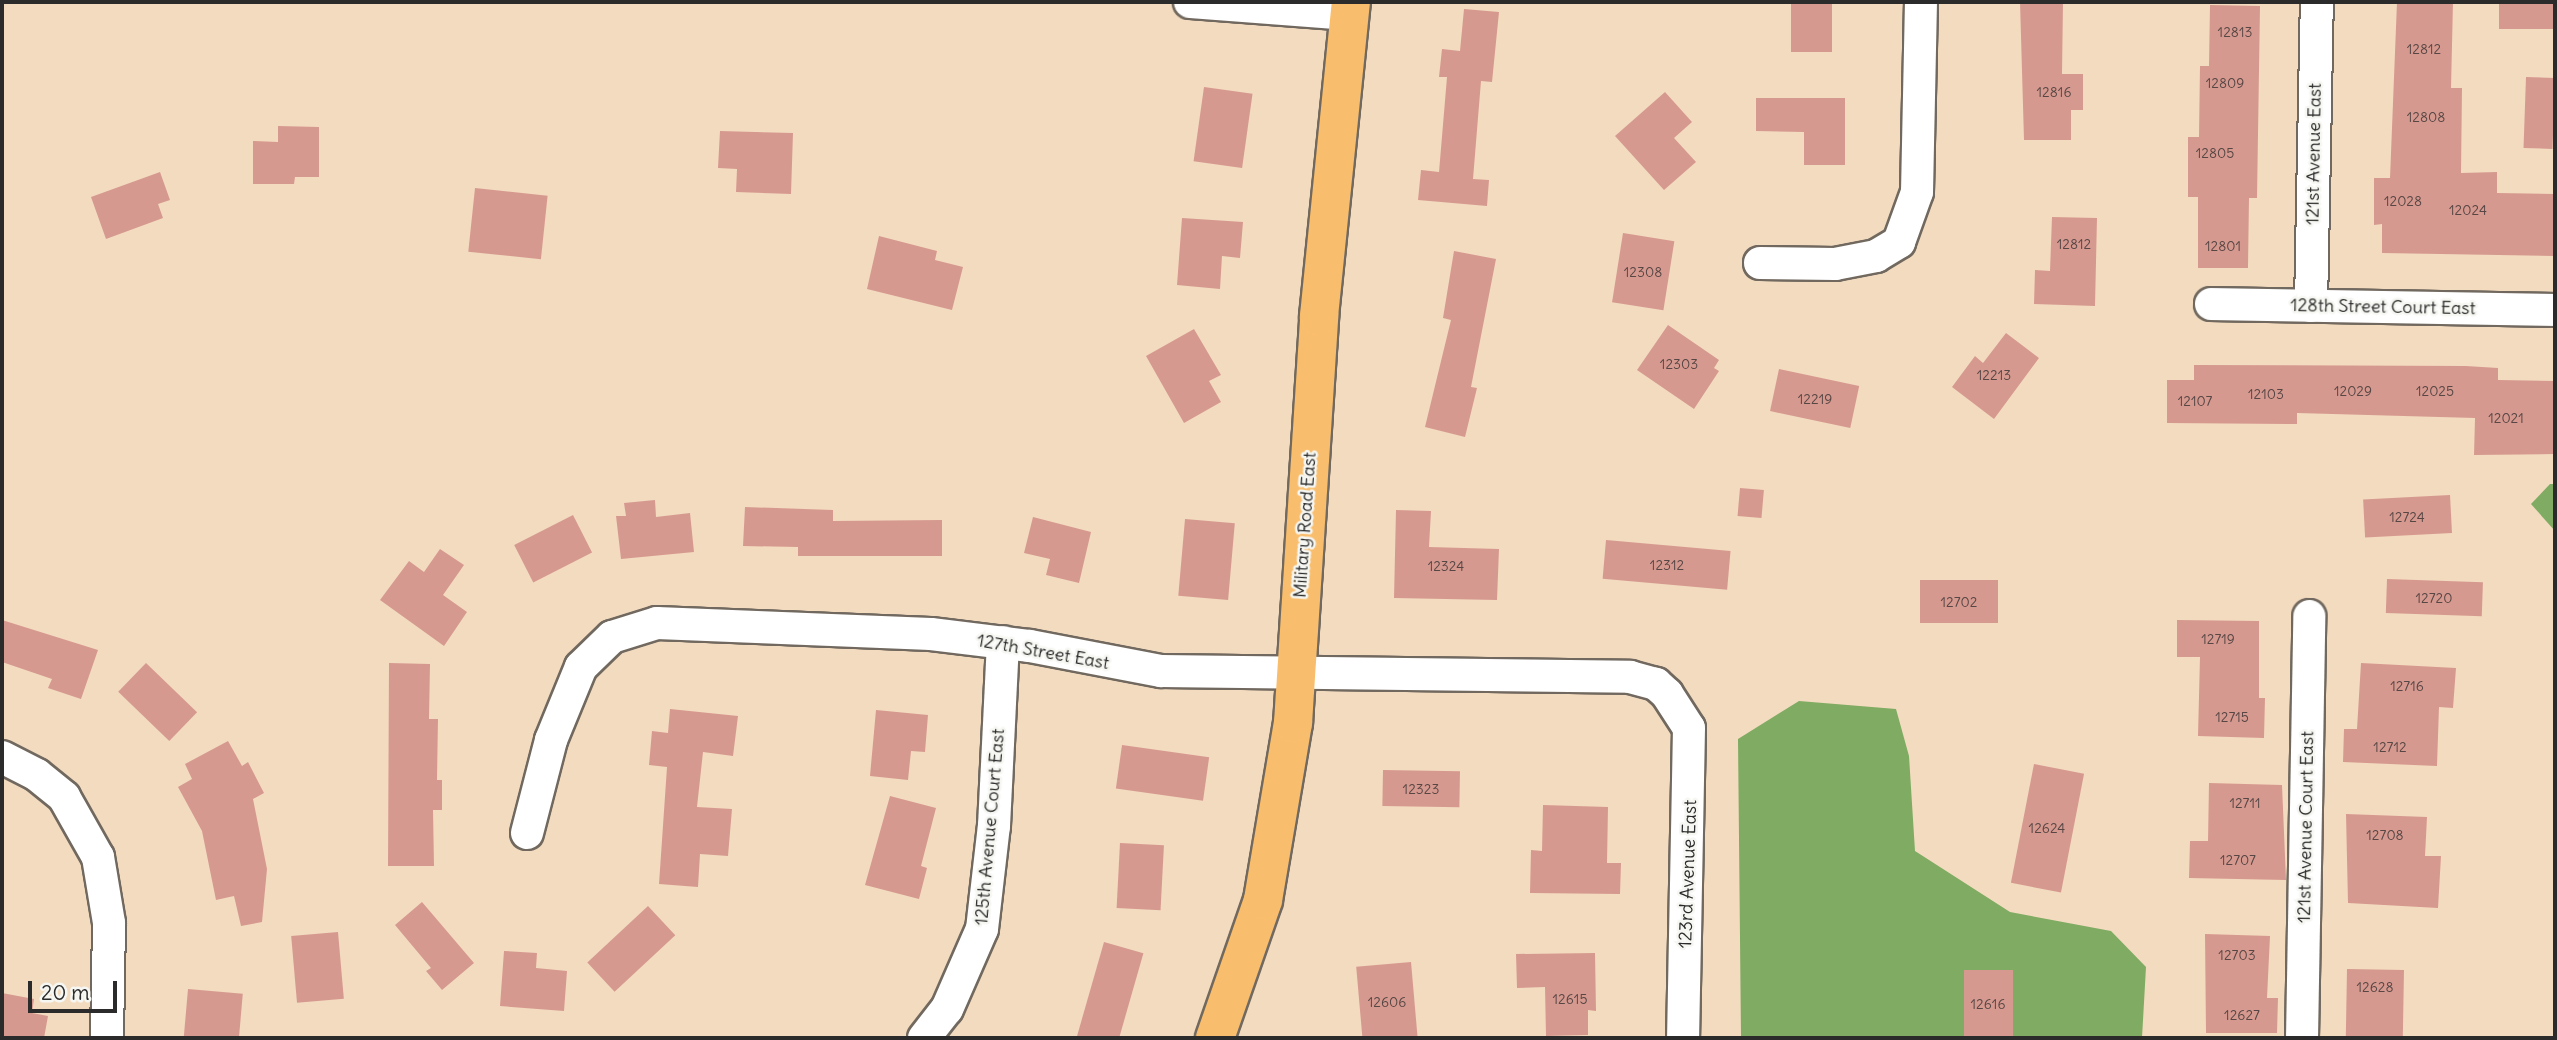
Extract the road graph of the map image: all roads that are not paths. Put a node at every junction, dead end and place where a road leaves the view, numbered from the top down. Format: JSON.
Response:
{"nodes":[{"id":1,"x":1190,"y":2,"type":"edge"},
{"id":2,"x":1921,"y":2,"type":"edge"},
{"id":3,"x":2317,"y":2,"type":"edge"},
{"id":4,"x":1351,"y":8,"type":"edge"},
{"id":5,"x":1760,"y":263,"type":"dead end"},
{"id":6,"x":2211,"y":304,"type":"dead end"},
{"id":7,"x":2311,"y":306,"type":"junction"},
{"id":8,"x":2555,"y":310,"type":"edge"},
{"id":9,"x":2309,"y":616,"type":"dead end"},
{"id":10,"x":1003,"y":642,"type":"junction"},
{"id":11,"x":1296,"y":673,"type":"junction"},
{"id":12,"x":1682,"y":711,"type":"joint"},
{"id":13,"x":2,"y":757,"type":"edge"},
{"id":14,"x":527,"y":833,"type":"dead end"},
{"id":15,"x":107,"y":1038,"type":"edge"},
{"id":16,"x":925,"y":1038,"type":"edge"},
{"id":17,"x":1215,"y":1038,"type":"edge"},
{"id":18,"x":1683,"y":1038,"type":"edge"},
{"id":19,"x":2302,"y":1038,"type":"edge"}],
"edges":[{"from":1,"to":4,"type":"street"},
{"from":2,"to":5,"type":"street"},
{"from":3,"to":7,"type":"street","name":"121st Avenue East"},
{"from":4,"to":11,"type":"main road","name":"Military Road East"},
{"from":6,"to":7,"type":"street","name":"128th Street Court East"},
{"from":7,"to":8,"type":"street","name":"128th Street Court East"},
{"from":9,"to":19,"type":"street","name":"121st Avenue Court East"},
{"from":10,"to":11,"type":"street","name":"127th Street East"},
{"from":10,"to":14,"type":"street","name":"127th Street East"},
{"from":10,"to":16,"type":"street","name":"125th Avenue Court East"},
{"from":11,"to":12,"type":"street","name":"127th Street East"},
{"from":11,"to":17,"type":"main road","name":"Military Road East"},
{"from":12,"to":18,"type":"street","name":"123rd Avenue East"},
{"from":13,"to":15,"type":"street"}]}
